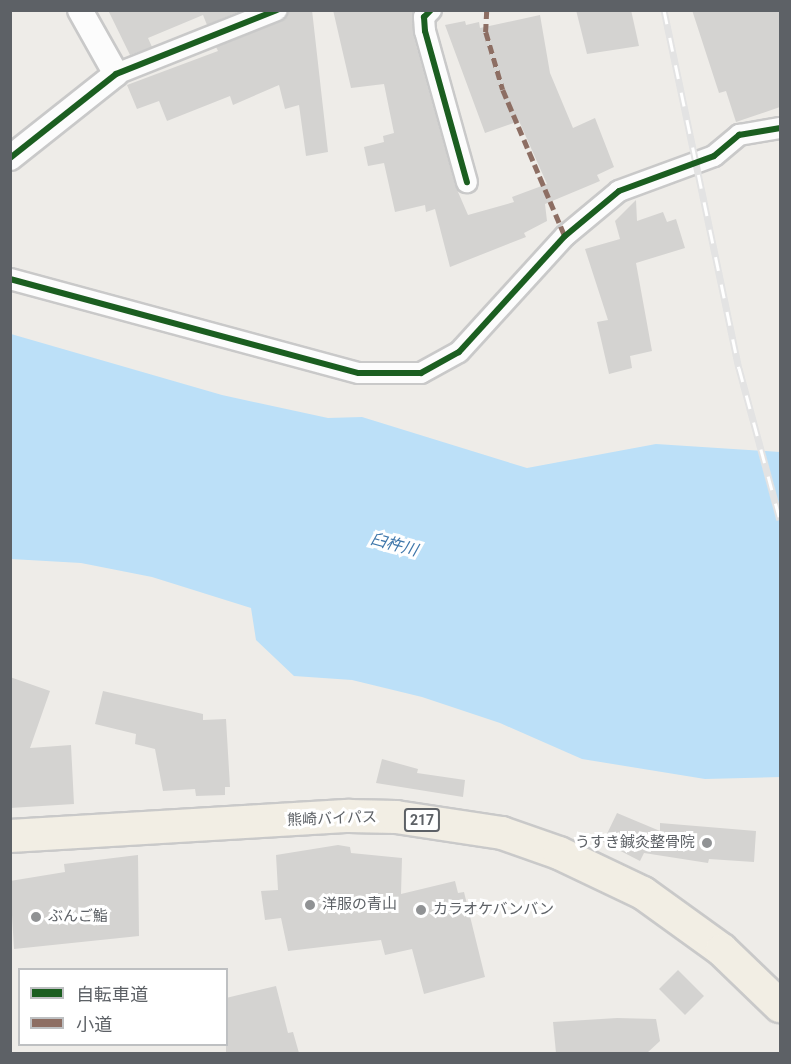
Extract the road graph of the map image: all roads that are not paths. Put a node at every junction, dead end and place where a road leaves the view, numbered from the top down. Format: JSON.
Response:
{"nodes":[{"id":1,"x":80,"y":10,"type":"edge"},
{"id":2,"x":277,"y":10,"type":"edge"},
{"id":3,"x":431,"y":10,"type":"edge"},
{"id":4,"x":116,"y":74,"type":"junction"},
{"id":5,"x":780,"y":129,"type":"edge"},
{"id":6,"x":10,"y":158,"type":"edge"},
{"id":7,"x":467,"y":182,"type":"dead end"},
{"id":8,"x":10,"y":279,"type":"edge"},
{"id":9,"x":10,"y":836,"type":"edge"},
{"id":10,"x":780,"y":1006,"type":"edge"}],
"edges":[{"from":1,"to":4,"type":"street"},
{"from":2,"to":4,"type":"street"},
{"from":3,"to":7,"type":"street"},
{"from":4,"to":6,"type":"street"},
{"from":5,"to":8,"type":"street"},
{"from":9,"to":10,"type":"highway","name":"熊崎バイパス","number":"217"}]}
